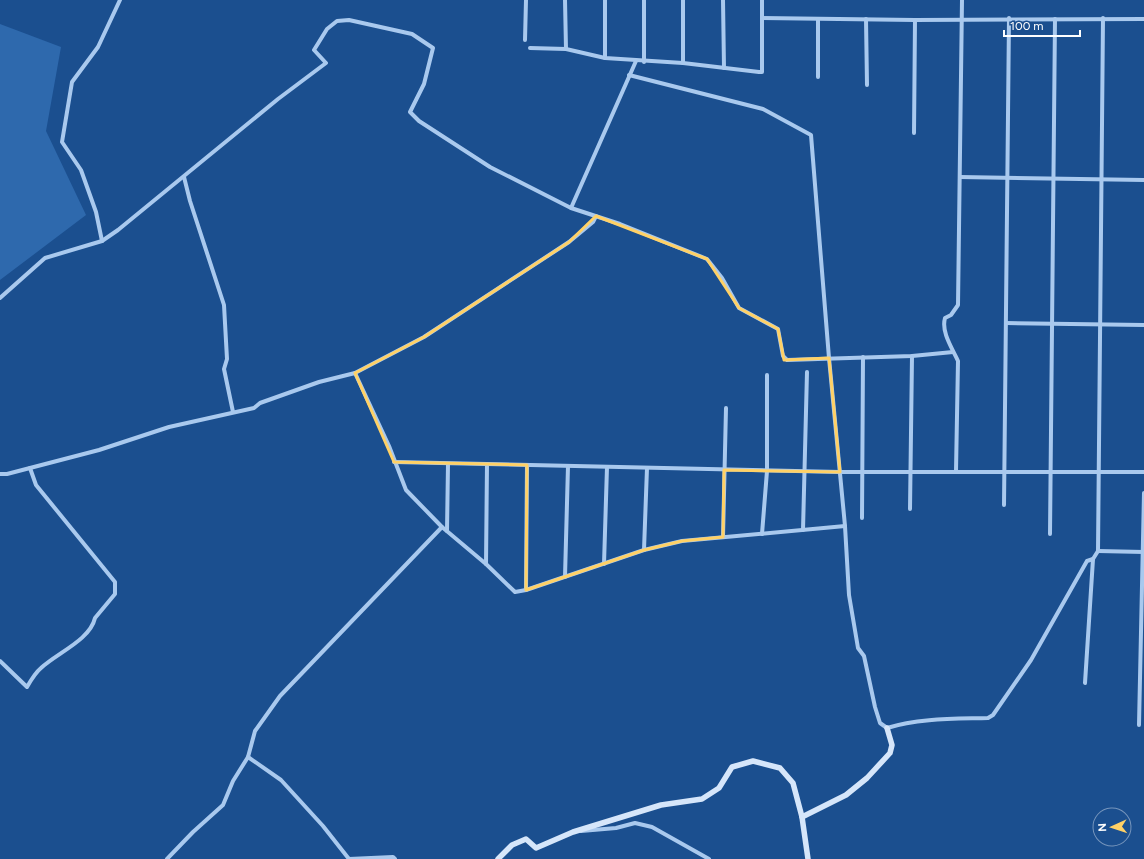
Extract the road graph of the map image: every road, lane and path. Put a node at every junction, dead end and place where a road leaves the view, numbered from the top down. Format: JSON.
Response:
{"nodes":[{"id":1,"x":120,"y":0,"type":"edge"},
{"id":2,"x":526,"y":0,"type":"edge"},
{"id":3,"x":565,"y":0,"type":"edge"},
{"id":4,"x":605,"y":0,"type":"edge"},
{"id":5,"x":644,"y":0,"type":"edge"},
{"id":6,"x":683,"y":0,"type":"edge"},
{"id":7,"x":723,"y":0,"type":"edge"},
{"id":8,"x":762,"y":0,"type":"edge"},
{"id":9,"x":962,"y":0,"type":"edge"},
{"id":10,"x":762,"y":18,"type":"junction"},
{"id":11,"x":818,"y":18,"type":"junction"},
{"id":12,"x":1009,"y":18,"type":"junction"},
{"id":13,"x":1103,"y":18,"type":"junction"},
{"id":14,"x":866,"y":19,"type":"junction"},
{"id":15,"x":962,"y":19,"type":"junction"},
{"id":16,"x":1055,"y":19,"type":"junction"},
{"id":17,"x":1144,"y":19,"type":"edge"},
{"id":18,"x":915,"y":20,"type":"junction"},
{"id":19,"x":525,"y":40,"type":"dead end"},
{"id":20,"x":530,"y":48,"type":"dead end"},
{"id":21,"x":566,"y":49,"type":"junction"},
{"id":22,"x":605,"y":58,"type":"junction"},
{"id":23,"x":636,"y":61,"type":"junction"},
{"id":24,"x":644,"y":62,"type":"junction"},
{"id":25,"x":684,"y":63,"type":"junction"},
{"id":26,"x":724,"y":68,"type":"junction"},
{"id":27,"x":629,"y":75,"type":"junction"},
{"id":28,"x":818,"y":77,"type":"dead end"},
{"id":29,"x":867,"y":85,"type":"dead end"},
{"id":30,"x":914,"y":133,"type":"dead end"},
{"id":31,"x":184,"y":176,"type":"junction"},
{"id":32,"x":960,"y":177,"type":"junction"},
{"id":33,"x":1053,"y":177,"type":"junction"},
{"id":34,"x":1007,"y":178,"type":"junction"},
{"id":35,"x":1102,"y":178,"type":"junction"},
{"id":36,"x":1144,"y":180,"type":"edge"},
{"id":37,"x":571,"y":208,"type":"junction"},
{"id":38,"x":596,"y":216,"type":"junction"},
{"id":39,"x":102,"y":241,"type":"junction"},
{"id":40,"x":0,"y":298,"type":"edge"},
{"id":41,"x":1006,"y":323,"type":"junction"},
{"id":42,"x":1053,"y":324,"type":"junction"},
{"id":43,"x":1100,"y":325,"type":"junction"},
{"id":44,"x":1144,"y":325,"type":"edge"},
{"id":45,"x":953,"y":352,"type":"junction"},
{"id":46,"x":912,"y":356,"type":"junction"},
{"id":47,"x":863,"y":357,"type":"junction"},
{"id":48,"x":829,"y":358,"type":"junction"},
{"id":49,"x":807,"y":372,"type":"dead end"},
{"id":50,"x":355,"y":373,"type":"junction"},
{"id":51,"x":767,"y":375,"type":"dead end"},
{"id":52,"x":726,"y":408,"type":"dead end"},
{"id":53,"x":233,"y":412,"type":"junction"},
{"id":54,"x":394,"y":462,"type":"junction"},
{"id":55,"x":448,"y":464,"type":"junction"},
{"id":56,"x":487,"y":464,"type":"junction"},
{"id":57,"x":527,"y":465,"type":"junction"},
{"id":58,"x":568,"y":466,"type":"junction"},
{"id":59,"x":607,"y":467,"type":"junction"},
{"id":60,"x":30,"y":468,"type":"junction"},
{"id":61,"x":647,"y":468,"type":"junction"},
{"id":62,"x":724,"y":470,"type":"junction"},
{"id":63,"x":766,"y":470,"type":"junction"},
{"id":64,"x":804,"y":471,"type":"junction"},
{"id":65,"x":910,"y":471,"type":"junction"},
{"id":66,"x":956,"y":471,"type":"junction"},
{"id":67,"x":1005,"y":471,"type":"junction"},
{"id":68,"x":840,"y":472,"type":"junction"},
{"id":69,"x":863,"y":472,"type":"junction"},
{"id":70,"x":1144,"y":472,"type":"edge"},
{"id":71,"x":1052,"y":473,"type":"junction"},
{"id":72,"x":1098,"y":473,"type":"junction"},
{"id":73,"x":0,"y":474,"type":"edge"},
{"id":74,"x":1144,"y":493,"type":"edge"},
{"id":75,"x":1004,"y":505,"type":"dead end"},
{"id":76,"x":910,"y":509,"type":"dead end"},
{"id":77,"x":862,"y":518,"type":"dead end"},
{"id":78,"x":845,"y":526,"type":"junction"},
{"id":79,"x":442,"y":527,"type":"junction"},
{"id":80,"x":803,"y":530,"type":"junction"},
{"id":81,"x":447,"y":531,"type":"junction"},
{"id":82,"x":762,"y":534,"type":"junction"},
{"id":83,"x":1050,"y":534,"type":"dead end"},
{"id":84,"x":723,"y":537,"type":"junction"},
{"id":85,"x":644,"y":550,"type":"junction"},
{"id":86,"x":1098,"y":551,"type":"junction"},
{"id":87,"x":1143,"y":552,"type":"edge"},
{"id":88,"x":1093,"y":559,"type":"junction"},
{"id":89,"x":486,"y":564,"type":"junction"},
{"id":90,"x":604,"y":564,"type":"junction"},
{"id":91,"x":565,"y":577,"type":"junction"},
{"id":92,"x":526,"y":590,"type":"junction"},
{"id":93,"x":0,"y":661,"type":"edge"},
{"id":94,"x":1085,"y":683,"type":"dead end"},
{"id":95,"x":1139,"y":725,"type":"dead end"},
{"id":96,"x":887,"y":728,"type":"junction"},
{"id":97,"x":248,"y":757,"type":"junction"},
{"id":98,"x":802,"y":817,"type":"junction"},
{"id":99,"x":573,"y":832,"type":"junction"},
{"id":100,"x":167,"y":859,"type":"edge"},
{"id":101,"x":395,"y":859,"type":"edge"},
{"id":102,"x":498,"y":859,"type":"edge"},
{"id":103,"x":709,"y":859,"type":"edge"},
{"id":104,"x":808,"y":859,"type":"edge"}],
"edges":[{"from":1,"to":39,"type":"street"},
{"from":2,"to":19,"type":"street"},
{"from":3,"to":21,"type":"street"},
{"from":4,"to":22,"type":"street"},
{"from":5,"to":24,"type":"street"},
{"from":6,"to":25,"type":"street"},
{"from":7,"to":26,"type":"street"},
{"from":8,"to":10,"type":"street"},
{"from":9,"to":15,"type":"street"},
{"from":10,"to":11,"type":"street"},
{"from":10,"to":26,"type":"street"},
{"from":11,"to":14,"type":"street"},
{"from":11,"to":28,"type":"street"},
{"from":12,"to":15,"type":"street"},
{"from":12,"to":16,"type":"street"},
{"from":12,"to":34,"type":"street"},
{"from":13,"to":16,"type":"street"},
{"from":13,"to":17,"type":"street"},
{"from":13,"to":35,"type":"street"},
{"from":14,"to":18,"type":"street"},
{"from":14,"to":29,"type":"street"},
{"from":15,"to":18,"type":"street"},
{"from":15,"to":32,"type":"street"},
{"from":16,"to":33,"type":"street"},
{"from":18,"to":30,"type":"street"},
{"from":20,"to":21,"type":"street"},
{"from":21,"to":22,"type":"street"},
{"from":22,"to":23,"type":"street"},
{"from":23,"to":24,"type":"street"},
{"from":23,"to":27,"type":"street"},
{"from":24,"to":25,"type":"street"},
{"from":25,"to":26,"type":"street"},
{"from":27,"to":37,"type":"street"},
{"from":27,"to":48,"type":"street"},
{"from":31,"to":37,"type":"street"},
{"from":31,"to":39,"type":"street"},
{"from":31,"to":53,"type":"street"},
{"from":32,"to":34,"type":"street"},
{"from":32,"to":45,"type":"street"},
{"from":33,"to":34,"type":"street"},
{"from":33,"to":35,"type":"street"},
{"from":33,"to":42,"type":"street"},
{"from":34,"to":41,"type":"street"},
{"from":35,"to":36,"type":"street"},
{"from":35,"to":43,"type":"street"},
{"from":37,"to":38,"type":"street"},
{"from":38,"to":48,"type":"street"},
{"from":38,"to":50,"type":"street"},
{"from":39,"to":40,"type":"street"},
{"from":41,"to":42,"type":"street"},
{"from":41,"to":67,"type":"street"},
{"from":42,"to":43,"type":"street"},
{"from":42,"to":71,"type":"street"},
{"from":43,"to":44,"type":"street"},
{"from":43,"to":72,"type":"street"},
{"from":45,"to":46,"type":"street"},
{"from":45,"to":66,"type":"street"},
{"from":46,"to":47,"type":"street"},
{"from":46,"to":65,"type":"street"},
{"from":47,"to":48,"type":"street"},
{"from":47,"to":69,"type":"street"},
{"from":48,"to":68,"type":"street"},
{"from":49,"to":64,"type":"street"},
{"from":50,"to":53,"type":"street"},
{"from":50,"to":54,"type":"street"},
{"from":51,"to":63,"type":"street"},
{"from":52,"to":62,"type":"street"},
{"from":53,"to":60,"type":"street"},
{"from":54,"to":55,"type":"street"},
{"from":54,"to":79,"type":"street"},
{"from":55,"to":56,"type":"street"},
{"from":55,"to":81,"type":"street"},
{"from":56,"to":57,"type":"street"},
{"from":56,"to":89,"type":"street"},
{"from":57,"to":58,"type":"street"},
{"from":57,"to":92,"type":"street"},
{"from":58,"to":59,"type":"street"},
{"from":58,"to":91,"type":"street"},
{"from":59,"to":61,"type":"street"},
{"from":59,"to":90,"type":"street"},
{"from":60,"to":73,"type":"street"},
{"from":60,"to":93,"type":"street"},
{"from":61,"to":62,"type":"street"},
{"from":61,"to":85,"type":"street"},
{"from":62,"to":63,"type":"street"},
{"from":62,"to":84,"type":"street"},
{"from":63,"to":64,"type":"street"},
{"from":63,"to":82,"type":"street"},
{"from":64,"to":68,"type":"street"},
{"from":64,"to":80,"type":"street"},
{"from":65,"to":66,"type":"street"},
{"from":65,"to":69,"type":"street"},
{"from":65,"to":76,"type":"street"},
{"from":66,"to":67,"type":"street"},
{"from":67,"to":71,"type":"street"},
{"from":67,"to":75,"type":"street"},
{"from":68,"to":69,"type":"street"},
{"from":68,"to":78,"type":"street"},
{"from":69,"to":77,"type":"street"},
{"from":70,"to":72,"type":"street"},
{"from":71,"to":72,"type":"street"},
{"from":71,"to":83,"type":"street"},
{"from":72,"to":86,"type":"street"},
{"from":74,"to":87,"type":"street"},
{"from":78,"to":80,"type":"street"},
{"from":78,"to":96,"type":"street"},
{"from":79,"to":81,"type":"street"},
{"from":79,"to":97,"type":"street"},
{"from":80,"to":82,"type":"street"},
{"from":81,"to":89,"type":"street"},
{"from":82,"to":84,"type":"street"},
{"from":84,"to":85,"type":"street"},
{"from":85,"to":90,"type":"street"},
{"from":86,"to":87,"type":"street"},
{"from":86,"to":88,"type":"street"},
{"from":87,"to":95,"type":"street"},
{"from":88,"to":94,"type":"street"},
{"from":88,"to":96,"type":"street"},
{"from":89,"to":92,"type":"street"},
{"from":90,"to":91,"type":"street"},
{"from":91,"to":92,"type":"street"},
{"from":96,"to":98,"type":"street"},
{"from":97,"to":100,"type":"street"},
{"from":97,"to":101,"type":"street"},
{"from":98,"to":99,"type":"street"},
{"from":98,"to":104,"type":"street"},
{"from":99,"to":102,"type":"street"},
{"from":99,"to":103,"type":"street"}]}
